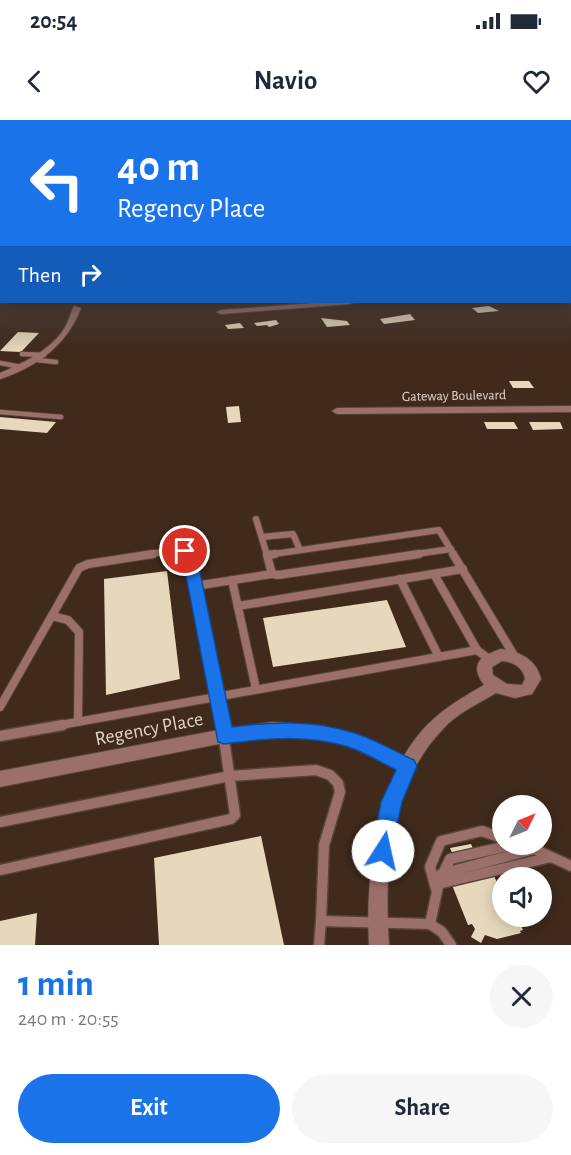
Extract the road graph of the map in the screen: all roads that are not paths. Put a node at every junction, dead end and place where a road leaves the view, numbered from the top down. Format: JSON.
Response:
{"nodes":[{"id":1,"x":337,"y":303,"type":"edge"},
{"id":2,"x":77,"y":308,"type":"dead end"},
{"id":3,"x":221,"y":312,"type":"dead end"},
{"id":4,"x":22,"y":354,"type":"dead end"},
{"id":5,"x":40,"y":357,"type":"junction"},
{"id":6,"x":56,"y":362,"type":"dead end"},
{"id":7,"x":0,"y":363,"type":"edge"},
{"id":8,"x":21,"y":368,"type":"junction"},
{"id":9,"x":0,"y":376,"type":"edge"},
{"id":10,"x":571,"y":409,"type":"edge"},
{"id":11,"x":338,"y":411,"type":"dead end"},
{"id":12,"x":0,"y":412,"type":"edge"},
{"id":13,"x":61,"y":417,"type":"dead end"},
{"id":14,"x":256,"y":519,"type":"dead end"},
{"id":15,"x":262,"y":537,"type":"junction"},
{"id":16,"x":451,"y":549,"type":"junction"},
{"id":17,"x":300,"y":550,"type":"junction"},
{"id":18,"x":267,"y":555,"type":"junction"},
{"id":19,"x":463,"y":569,"type":"junction"},
{"id":20,"x":272,"y":574,"type":"junction"},
{"id":21,"x":434,"y":574,"type":"junction"},
{"id":22,"x":400,"y":579,"type":"junction"},
{"id":23,"x":232,"y":580,"type":"junction"},
{"id":24,"x":195,"y":586,"type":"junction"},
{"id":25,"x":238,"y":606,"type":"junction"},
{"id":26,"x":52,"y":616,"type":"junction"},
{"id":27,"x":483,"y":655,"type":"junction"},
{"id":28,"x":439,"y":657,"type":"junction"},
{"id":29,"x":515,"y":657,"type":"junction"},
{"id":30,"x":495,"y":687,"type":"junction"},
{"id":31,"x":256,"y":689,"type":"junction"},
{"id":32,"x":217,"y":698,"type":"junction"},
{"id":33,"x":0,"y":707,"type":"edge"},
{"id":34,"x":78,"y":722,"type":"junction"},
{"id":35,"x":0,"y":736,"type":"edge"},
{"id":36,"x":224,"y":736,"type":"junction"},
{"id":37,"x":408,"y":766,"type":"junction"},
{"id":38,"x":230,"y":776,"type":"junction"},
{"id":39,"x":0,"y":779,"type":"edge"},
{"id":40,"x":0,"y":822,"type":"edge"},
{"id":41,"x":492,"y":834,"type":"edge"},
{"id":42,"x":492,"y":850,"type":"edge"},
{"id":43,"x":546,"y":855,"type":"edge"},
{"id":44,"x":551,"y":857,"type":"junction"},
{"id":45,"x":571,"y":866,"type":"edge"},
{"id":46,"x":0,"y":870,"type":"edge"},
{"id":47,"x":438,"y":883,"type":"junction"},
{"id":48,"x":321,"y":921,"type":"junction"},
{"id":49,"x":377,"y":924,"type":"junction"},
{"id":50,"x":430,"y":924,"type":"junction"},
{"id":51,"x":320,"y":945,"type":"edge"},
{"id":52,"x":379,"y":945,"type":"edge"},
{"id":53,"x":451,"y":945,"type":"edge"}],
"edges":[{"from":1,"to":3,"type":"street"},
{"from":2,"to":5,"type":"street"},
{"from":4,"to":5,"type":"lane"},
{"from":5,"to":6,"type":"lane"},
{"from":5,"to":8,"type":"street"},
{"from":7,"to":8,"type":"lane"},
{"from":8,"to":9,"type":"street"},
{"from":10,"to":11,"type":"street","name":"Gateway Boulevard"},
{"from":12,"to":13,"type":"lane"},
{"from":14,"to":15,"type":"lane"},
{"from":15,"to":17,"type":"lane"},
{"from":15,"to":18,"type":"lane"},
{"from":16,"to":17,"type":"lane"},
{"from":16,"to":19,"type":"lane"},
{"from":16,"to":20,"type":"lane"},
{"from":17,"to":18,"type":"lane"},
{"from":18,"to":20,"type":"lane"},
{"from":19,"to":21,"type":"lane"},
{"from":19,"to":29,"type":"lane"},
{"from":20,"to":23,"type":"lane"},
{"from":21,"to":22,"type":"lane"},
{"from":21,"to":27,"type":"lane"},
{"from":22,"to":25,"type":"lane"},
{"from":22,"to":28,"type":"lane"},
{"from":23,"to":24,"type":"lane"},
{"from":23,"to":25,"type":"lane"},
{"from":24,"to":26,"type":"lane"},
{"from":24,"to":32,"type":"lane"},
{"from":25,"to":31,"type":"lane"},
{"from":26,"to":33,"type":"lane"},
{"from":26,"to":34,"type":"lane"},
{"from":27,"to":28,"type":"lane"},
{"from":27,"to":29,"type":"street"},
{"from":27,"to":30,"type":"street"},
{"from":28,"to":31,"type":"lane"},
{"from":29,"to":30,"type":"street"},
{"from":30,"to":37,"type":"street"},
{"from":31,"to":32,"type":"lane"},
{"from":32,"to":34,"type":"lane"},
{"from":32,"to":36,"type":"lane"},
{"from":34,"to":35,"type":"lane"},
{"from":36,"to":37,"type":"street","name":"Regency Place"},
{"from":36,"to":38,"type":"lane"},
{"from":36,"to":39,"type":"street","name":"Regency Place"},
{"from":37,"to":49,"type":"street"},
{"from":38,"to":40,"type":"lane"},
{"from":38,"to":46,"type":"lane"},
{"from":38,"to":48,"type":"lane"},
{"from":41,"to":47,"type":"lane"},
{"from":42,"to":47,"type":"lane"},
{"from":43,"to":44,"type":"lane"},
{"from":44,"to":45,"type":"lane"},
{"from":44,"to":47,"type":"lane"},
{"from":47,"to":50,"type":"lane"},
{"from":48,"to":49,"type":"lane"},
{"from":48,"to":51,"type":"lane"},
{"from":49,"to":50,"type":"lane"},
{"from":49,"to":52,"type":"street"},
{"from":50,"to":53,"type":"lane"}]}
